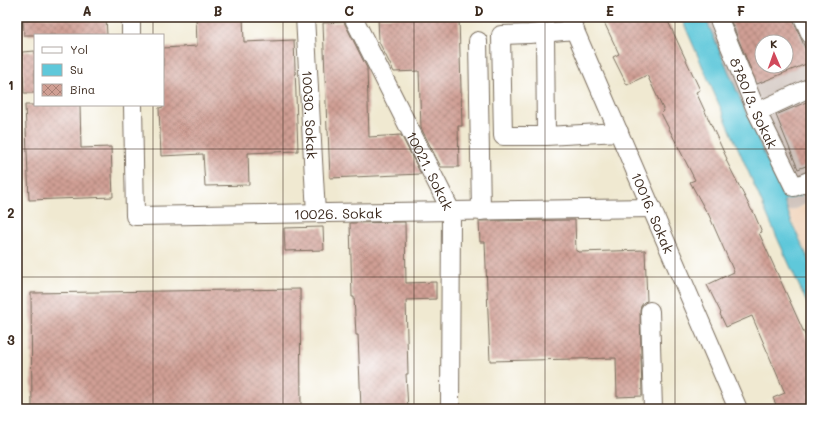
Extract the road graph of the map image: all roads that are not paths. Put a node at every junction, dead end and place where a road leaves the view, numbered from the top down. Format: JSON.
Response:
{"nodes":[{"id":1,"x":131,"y":17,"type":"edge"},
{"id":2,"x":305,"y":17,"type":"edge"},
{"id":3,"x":354,"y":17,"type":"edge"},
{"id":4,"x":718,"y":17,"type":"edge"},
{"id":5,"x":803,"y":17,"type":"edge"},
{"id":6,"x":572,"y":23,"type":"edge"},
{"id":7,"x":545,"y":33,"type":"junction"},
{"id":8,"x":131,"y":34,"type":"edge"},
{"id":9,"x":811,"y":35,"type":"edge"},
{"id":10,"x":478,"y":40,"type":"dead end"},
{"id":11,"x":811,"y":87,"type":"edge"},
{"id":12,"x":133,"y":106,"type":"edge"},
{"id":13,"x":757,"y":112,"type":"junction"},
{"id":14,"x":619,"y":132,"type":"junction"},
{"id":15,"x":546,"y":136,"type":"junction"},
{"id":16,"x":811,"y":180,"type":"edge"},
{"id":17,"x":652,"y":208,"type":"junction"},
{"id":18,"x":451,"y":211,"type":"junction"},
{"id":19,"x":481,"y":211,"type":"junction"},
{"id":20,"x":316,"y":214,"type":"junction"},
{"id":21,"x":650,"y":311,"type":"dead end"},
{"id":22,"x":450,"y":409,"type":"edge"},
{"id":23,"x":653,"y":409,"type":"edge"},
{"id":24,"x":738,"y":409,"type":"edge"}],
"edges":[{"from":1,"to":8,"type":"street"},
{"from":2,"to":20,"type":"street","name":"10030. Sokak"},
{"from":3,"to":18,"type":"street","name":"10021. Sokak"},
{"from":4,"to":13,"type":"street","name":"8780/3. Sokak"},
{"from":5,"to":9,"type":"street"},
{"from":6,"to":7,"type":"street"},
{"from":6,"to":14,"type":"street","name":"10016. Sokak"},
{"from":7,"to":15,"type":"street"},
{"from":7,"to":15,"type":"street"},
{"from":10,"to":19,"type":"street"},
{"from":11,"to":13,"type":"street"},
{"from":12,"to":20,"type":"street","name":"10026. Sokak"},
{"from":13,"to":16,"type":"street","name":"8780/3. Sokak"},
{"from":14,"to":15,"type":"street"},
{"from":14,"to":17,"type":"street","name":"10016. Sokak"},
{"from":17,"to":19,"type":"street","name":"10026. Sokak"},
{"from":17,"to":24,"type":"street","name":"10016. Sokak"},
{"from":18,"to":19,"type":"street","name":"10026. Sokak"},
{"from":18,"to":20,"type":"street","name":"10026. Sokak"},
{"from":18,"to":22,"type":"street","name":"10021. Sokak"},
{"from":21,"to":23,"type":"street"}]}
